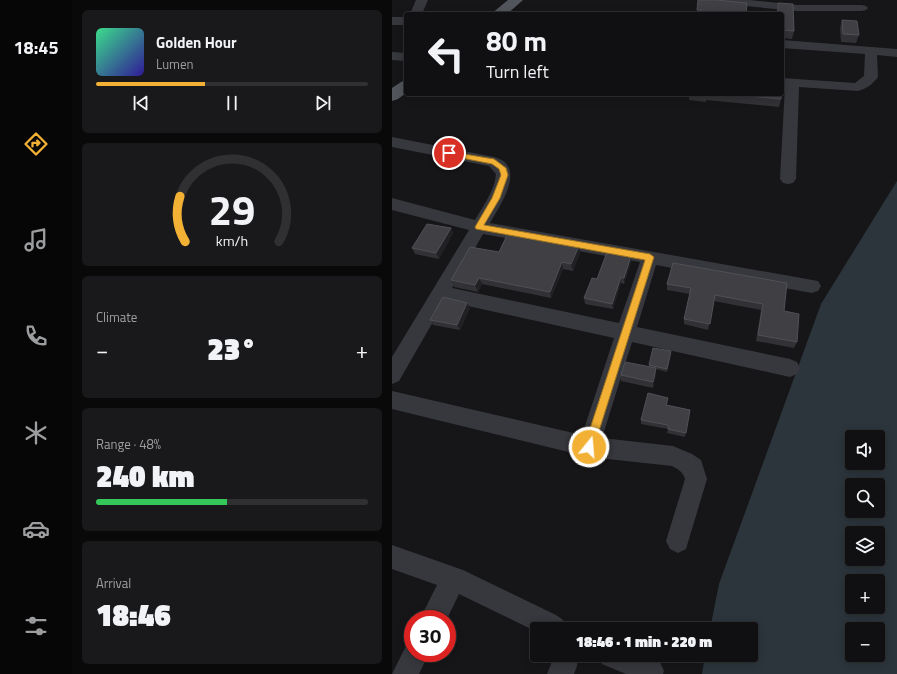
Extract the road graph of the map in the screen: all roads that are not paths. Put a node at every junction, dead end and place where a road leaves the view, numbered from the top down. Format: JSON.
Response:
{"nodes":[{"id":1,"x":422,"y":0,"type":"edge"},
{"id":2,"x":516,"y":0,"type":"edge"},
{"id":3,"x":713,"y":0,"type":"edge"},
{"id":4,"x":862,"y":8,"type":"dead end"},
{"id":5,"x":417,"y":12,"type":"edge"},
{"id":6,"x":502,"y":12,"type":"edge"},
{"id":7,"x":404,"y":21,"type":"edge"},
{"id":8,"x":392,"y":22,"type":"edge"},
{"id":9,"x":784,"y":44,"type":"edge"},
{"id":10,"x":871,"y":51,"type":"junction"},
{"id":11,"x":897,"y":53,"type":"edge"},
{"id":12,"x":392,"y":56,"type":"edge"},
{"id":13,"x":404,"y":57,"type":"edge"},
{"id":14,"x":787,"y":83,"type":"edge"},
{"id":15,"x":404,"y":87,"type":"edge"},
{"id":16,"x":392,"y":96,"type":"edge"},
{"id":17,"x":392,"y":142,"type":"edge"},
{"id":18,"x":788,"y":178,"type":"dead end"},
{"id":19,"x":392,"y":204,"type":"edge"},
{"id":20,"x":479,"y":227,"type":"junction"},
{"id":21,"x":650,"y":257,"type":"junction"},
{"id":22,"x":812,"y":286,"type":"dead end"},
{"id":23,"x":440,"y":293,"type":"junction"},
{"id":24,"x":625,"y":333,"type":"junction"},
{"id":25,"x":790,"y":368,"type":"dead end"},
{"id":26,"x":392,"y":375,"type":"edge"},
{"id":27,"x":392,"y":400,"type":"edge"},
{"id":28,"x":589,"y":447,"type":"junction"},
{"id":29,"x":678,"y":541,"type":"dead end"},
{"id":30,"x":392,"y":557,"type":"edge"},
{"id":31,"x":454,"y":579,"type":"junction"},
{"id":32,"x":438,"y":610,"type":"edge"},
{"id":33,"x":543,"y":622,"type":"edge"},
{"id":34,"x":411,"y":662,"type":"edge"},
{"id":35,"x":564,"y":662,"type":"edge"},
{"id":36,"x":627,"y":662,"type":"edge"},
{"id":37,"x":651,"y":672,"type":"dead end"},
{"id":38,"x":405,"y":674,"type":"edge"},
{"id":39,"x":560,"y":674,"type":"edge"}],
"edges":[{"from":1,"to":5,"type":"street"},
{"from":2,"to":6,"type":"main road"},
{"from":3,"to":4,"type":"street"},
{"from":7,"to":8,"type":"street"},
{"from":9,"to":10,"type":"street"},
{"from":10,"to":11,"type":"street"},
{"from":10,"to":14,"type":"street"},
{"from":12,"to":13,"type":"street"},
{"from":14,"to":18,"type":"street"},
{"from":15,"to":16,"type":"main road"},
{"from":17,"to":20,"type":"street"},
{"from":19,"to":20,"type":"street"},
{"from":20,"to":21,"type":"street"},
{"from":20,"to":23,"type":"street"},
{"from":21,"to":22,"type":"street"},
{"from":21,"to":24,"type":"street"},
{"from":23,"to":24,"type":"street"},
{"from":23,"to":26,"type":"street"},
{"from":24,"to":25,"type":"street"},
{"from":24,"to":28,"type":"street"},
{"from":27,"to":28,"type":"street"},
{"from":28,"to":29,"type":"street"},
{"from":30,"to":31,"type":"street"},
{"from":31,"to":32,"type":"street"},
{"from":31,"to":33,"type":"street"},
{"from":34,"to":38,"type":"street"},
{"from":35,"to":39,"type":"street"},
{"from":36,"to":37,"type":"street"}]}
